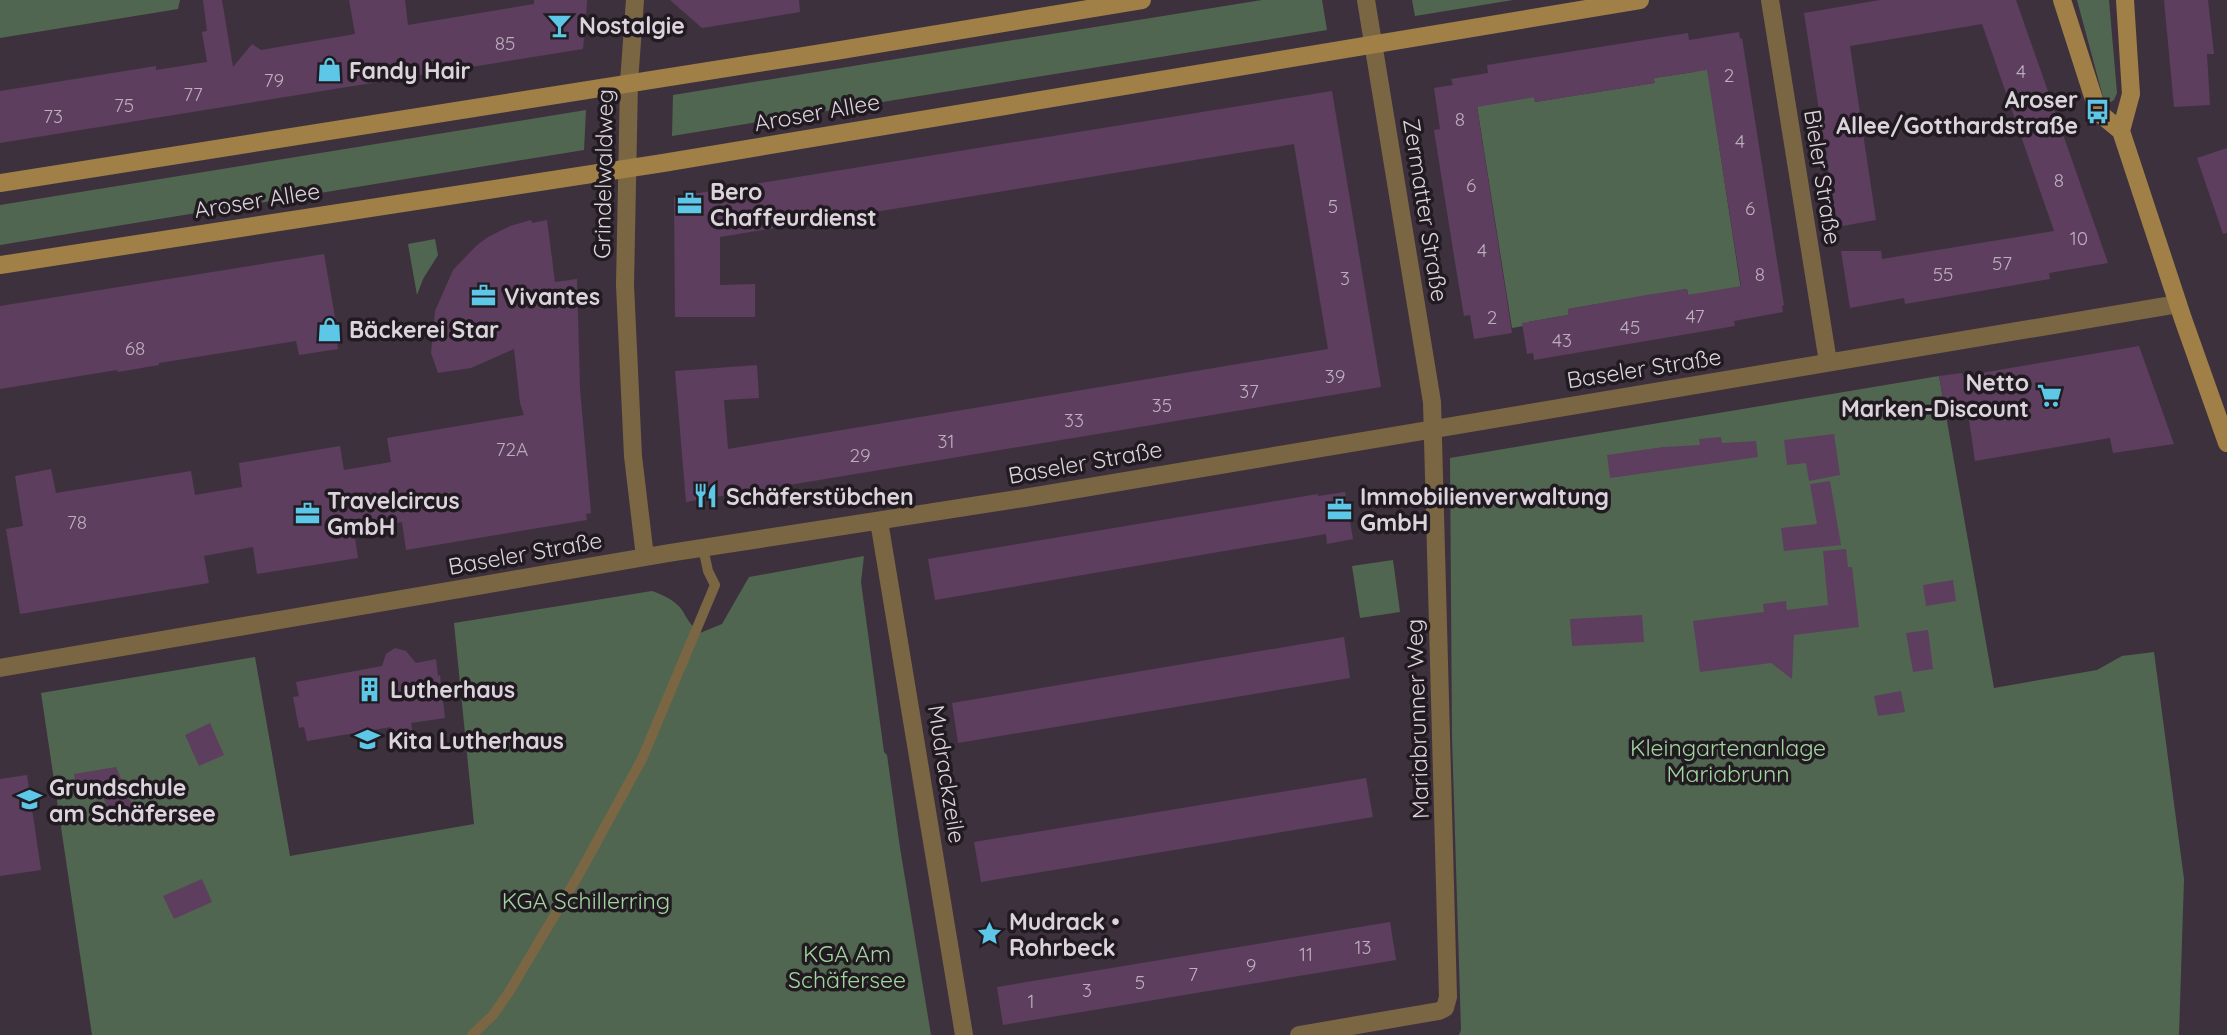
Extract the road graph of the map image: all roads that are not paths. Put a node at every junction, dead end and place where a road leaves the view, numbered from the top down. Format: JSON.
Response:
{"nodes":[{"id":1,"x":635,"y":0,"type":"edge"},
{"id":2,"x":1142,"y":0,"type":"edge"},
{"id":3,"x":1366,"y":0,"type":"edge"},
{"id":4,"x":1640,"y":0,"type":"edge"},
{"id":5,"x":1770,"y":0,"type":"edge"},
{"id":6,"x":2062,"y":0,"type":"edge"},
{"id":7,"x":2125,"y":0,"type":"edge"},
{"id":8,"x":1373,"y":43,"type":"junction"},
{"id":9,"x":629,"y":82,"type":"junction"},
{"id":10,"x":2121,"y":131,"type":"junction"},
{"id":11,"x":626,"y":169,"type":"junction"},
{"id":12,"x":0,"y":183,"type":"edge"},
{"id":13,"x":0,"y":265,"type":"edge"},
{"id":14,"x":2178,"y":304,"type":"junction"},
{"id":15,"x":1828,"y":362,"type":"junction"},
{"id":16,"x":1433,"y":428,"type":"junction"},
{"id":17,"x":2227,"y":443,"type":"edge"},
{"id":18,"x":879,"y":521,"type":"junction"},
{"id":19,"x":703,"y":548,"type":"junction"},
{"id":20,"x":645,"y":557,"type":"junction"},
{"id":21,"x":0,"y":668,"type":"edge"},
{"id":22,"x":472,"y":1035,"type":"edge"},
{"id":23,"x":964,"y":1035,"type":"edge"},
{"id":24,"x":1299,"y":1035,"type":"edge"}],
"edges":[{"from":1,"to":9,"type":"street","name":"Grindelwaldweg"},
{"from":2,"to":9,"type":"main road"},
{"from":3,"to":8,"type":"street","name":"Zermatter Straße"},
{"from":4,"to":8,"type":"main road","name":"Aroser Allee"},
{"from":5,"to":15,"type":"street","name":"Bieler Straße"},
{"from":6,"to":10,"type":"main road"},
{"from":7,"to":10,"type":"main road"},
{"from":8,"to":11,"type":"main road","name":"Aroser Allee"},
{"from":8,"to":16,"type":"street","name":"Zermatter Straße"},
{"from":9,"to":11,"type":"street","name":"Grindelwaldweg"},
{"from":9,"to":12,"type":"main road"},
{"from":10,"to":14,"type":"main road"},
{"from":11,"to":13,"type":"main road","name":"Aroser Allee"},
{"from":11,"to":20,"type":"street","name":"Grindelwaldweg"},
{"from":14,"to":15,"type":"street","name":"Baseler Straße"},
{"from":14,"to":17,"type":"main road"},
{"from":15,"to":16,"type":"street","name":"Baseler Straße"},
{"from":16,"to":18,"type":"street","name":"Baseler Straße"},
{"from":16,"to":24,"type":"street","name":"Mariabrunner Weg"},
{"from":18,"to":19,"type":"street","name":"Baseler Straße"},
{"from":18,"to":23,"type":"street","name":"Mudrackzeile"},
{"from":19,"to":20,"type":"street","name":"Baseler Straße"},
{"from":19,"to":22,"type":"lane"},
{"from":20,"to":21,"type":"street","name":"Baseler Straße"}]}
